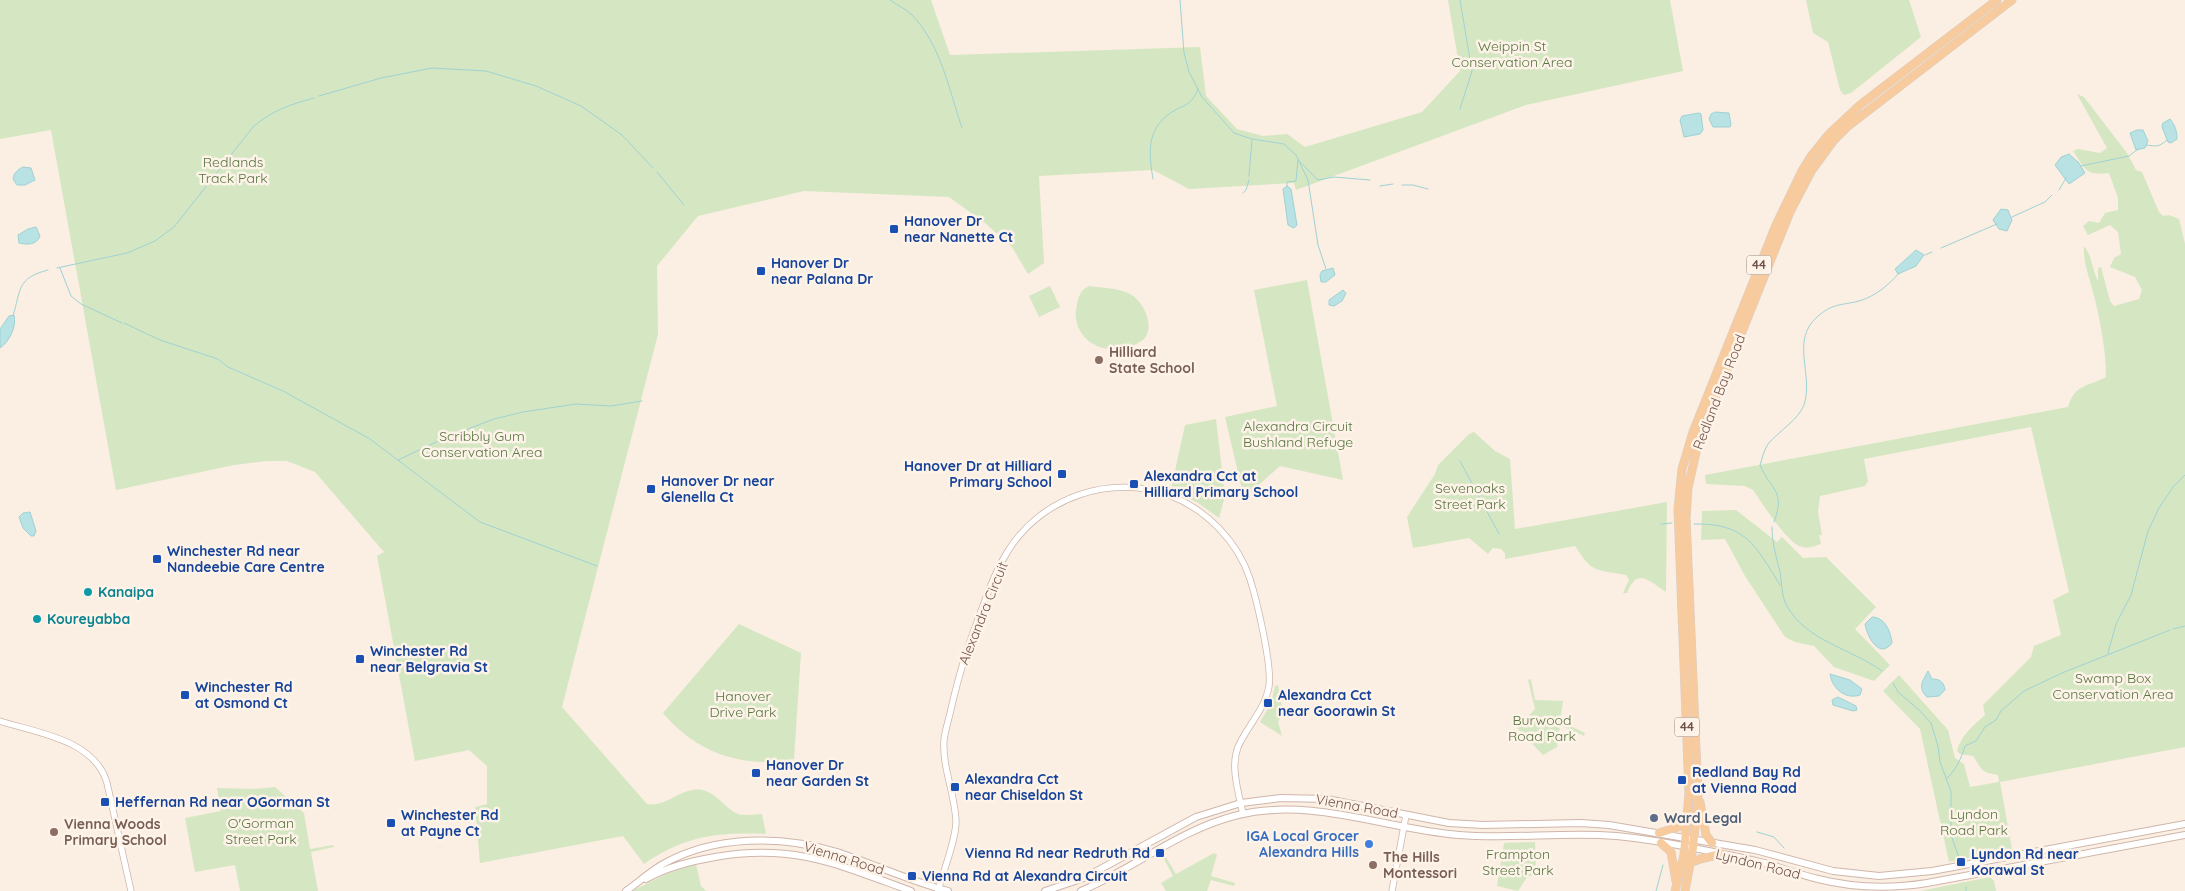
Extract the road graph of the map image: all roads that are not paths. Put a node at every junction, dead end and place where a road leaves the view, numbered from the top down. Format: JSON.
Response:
{"nodes":[{"id":1,"x":1997,"y":0,"type":"edge"},
{"id":2,"x":2012,"y":0,"type":"edge"},
{"id":3,"x":0,"y":721,"type":"edge"},
{"id":4,"x":1698,"y":795,"type":"junction"},
{"id":5,"x":1241,"y":803,"type":"junction"},
{"id":6,"x":1243,"y":814,"type":"junction"},
{"id":7,"x":1406,"y":815,"type":"junction"},
{"id":8,"x":1688,"y":820,"type":"junction"},
{"id":9,"x":2185,"y":824,"type":"edge"},
{"id":10,"x":1404,"y":826,"type":"junction"},
{"id":11,"x":1659,"y":833,"type":"junction"},
{"id":12,"x":2185,"y":835,"type":"edge"},
{"id":13,"x":1661,"y":843,"type":"junction"},
{"id":14,"x":1689,"y":843,"type":"junction"},
{"id":15,"x":1712,"y":843,"type":"junction"},
{"id":16,"x":1721,"y":854,"type":"junction"},
{"id":17,"x":1996,"y":859,"type":"junction"},
{"id":18,"x":1690,"y":863,"type":"junction"},
{"id":19,"x":1998,"y":870,"type":"junction"},
{"id":20,"x":1676,"y":888,"type":"edge"},
{"id":21,"x":628,"y":890,"type":"edge"},
{"id":22,"x":938,"y":890,"type":"edge"},
{"id":23,"x":132,"y":891,"type":"edge"},
{"id":24,"x":911,"y":891,"type":"edge"},
{"id":25,"x":948,"y":891,"type":"edge"},
{"id":26,"x":1045,"y":891,"type":"edge"},
{"id":27,"x":1081,"y":891,"type":"edge"},
{"id":28,"x":1392,"y":891,"type":"edge"},
{"id":29,"x":1684,"y":891,"type":"edge"}],
"edges":[{"from":1,"to":8,"type":"main road","name":"Redland Bay Road","number":"44"},
{"from":2,"to":4,"type":"main road","name":"Redland Bay Road","number":"44"},
{"from":3,"to":23,"type":"street"},
{"from":4,"to":14,"type":"main road","name":"Redland Bay Road","number":"44"},
{"from":4,"to":15,"type":"main road"},
{"from":5,"to":6,"type":"street","name":"Alexandra Circuit"},
{"from":5,"to":7,"type":"main road","name":"Vienna Road"},
{"from":5,"to":22,"type":"street","name":"Alexandra Circuit"},
{"from":5,"to":26,"type":"main road","name":"Vienna Road"},
{"from":6,"to":10,"type":"main road","name":"Vienna Road"},
{"from":6,"to":27,"type":"main road","name":"Vienna Road"},
{"from":7,"to":10,"type":"street"},
{"from":7,"to":11,"type":"main road","name":"Vienna Road"},
{"from":8,"to":11,"type":"main road"},
{"from":8,"to":14,"type":"main road","name":"Redland Bay Road","number":"44"},
{"from":9,"to":17,"type":"main road","name":"Lyndon Road"},
{"from":10,"to":13,"type":"main road","name":"Vienna Road"},
{"from":10,"to":28,"type":"street"},
{"from":11,"to":14,"type":"main road","name":"Vienna Road"},
{"from":12,"to":19,"type":"main road","name":"Lyndon Road"},
{"from":13,"to":14,"type":"main road","name":"Vienna Road"},
{"from":13,"to":20,"type":"main road"},
{"from":14,"to":15,"type":"main road","name":"Lyndon Road"},
{"from":14,"to":16,"type":"main road","name":"Lyndon Road"},
{"from":14,"to":18,"type":"main road","name":"Redland Bay Road","number":"44"},
{"from":14,"to":20,"type":"main road","name":"Redland Bay Road","number":"44"},
{"from":15,"to":17,"type":"main road","name":"Lyndon Road"},
{"from":16,"to":18,"type":"main road"},
{"from":16,"to":19,"type":"main road","name":"Lyndon Road"},
{"from":17,"to":19,"type":"main road"},
{"from":18,"to":29,"type":"main road","name":"Redland Bay Road","number":"44"},
{"from":21,"to":22,"type":"main road","name":"Vienna Road"},
{"from":21,"to":24,"type":"main road","name":"Vienna Road"},
{"from":22,"to":25,"type":"main road","name":"Vienna Road"}]}
